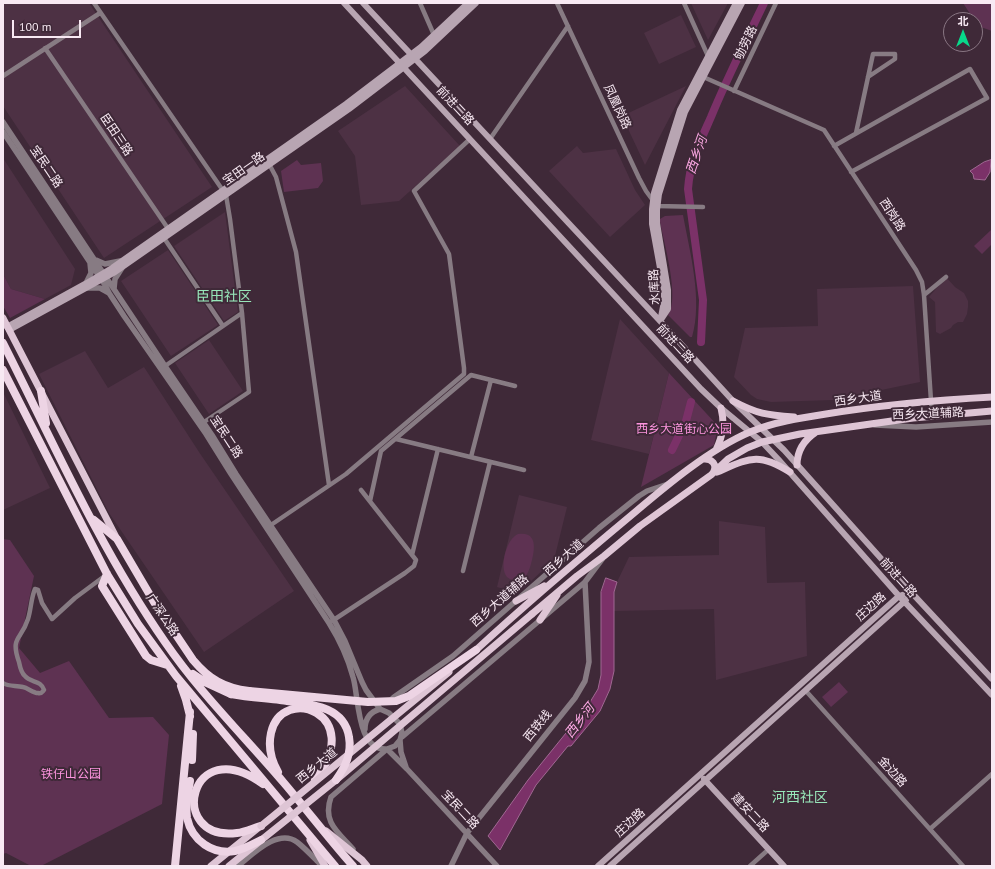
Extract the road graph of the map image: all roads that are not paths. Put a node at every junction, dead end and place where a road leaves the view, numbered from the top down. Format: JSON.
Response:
{"nodes":[{"id":1,"x":94,"y":3,"type":"edge"},
{"id":2,"x":344,"y":3,"type":"edge"},
{"id":3,"x":363,"y":3,"type":"edge"},
{"id":4,"x":420,"y":3,"type":"edge"},
{"id":5,"x":468,"y":3,"type":"edge"},
{"id":6,"x":476,"y":3,"type":"edge"},
{"id":7,"x":557,"y":3,"type":"edge"},
{"id":8,"x":684,"y":3,"type":"edge"},
{"id":9,"x":736,"y":3,"type":"edge"},
{"id":10,"x":742,"y":3,"type":"edge"},
{"id":11,"x":776,"y":3,"type":"edge"},
{"id":12,"x":100,"y":13,"type":"junction"},
{"id":13,"x":568,"y":26,"type":"junction"},
{"id":14,"x":434,"y":35,"type":"junction"},
{"id":15,"x":45,"y":48,"type":"junction"},
{"id":16,"x":708,"y":56,"type":"junction"},
{"id":17,"x":413,"y":57,"type":"junction"},
{"id":18,"x":402,"y":66,"type":"junction"},
{"id":19,"x":3,"y":76,"type":"edge"},
{"id":20,"x":700,"y":76,"type":"junction"},
{"id":21,"x":868,"y":77,"type":"junction"},
{"id":22,"x":734,"y":91,"type":"junction"},
{"id":23,"x":3,"y":122,"type":"edge"},
{"id":24,"x":3,"y":132,"type":"edge"},
{"id":25,"x":856,"y":133,"type":"junction"},
{"id":26,"x":470,"y":139,"type":"junction"},
{"id":27,"x":490,"y":139,"type":"junction"},
{"id":28,"x":834,"y":146,"type":"junction"},
{"id":29,"x":268,"y":162,"type":"junction"},
{"id":30,"x":851,"y":172,"type":"junction"},
{"id":31,"x":224,"y":193,"type":"junction"},
{"id":32,"x":653,"y":201,"type":"junction"},
{"id":33,"x":657,"y":206,"type":"junction"},
{"id":34,"x":703,"y":207,"type":"dead end"},
{"id":35,"x":169,"y":231,"type":"junction"},
{"id":36,"x":73,"y":232,"type":"junction"},
{"id":37,"x":164,"y":238,"type":"junction"},
{"id":38,"x":91,"y":259,"type":"junction"},
{"id":39,"x":124,"y":262,"type":"junction"},
{"id":40,"x":103,"y":276,"type":"junction"},
{"id":41,"x":946,"y":277,"type":"dead end"},
{"id":42,"x":86,"y":286,"type":"junction"},
{"id":43,"x":114,"y":289,"type":"junction"},
{"id":44,"x":109,"y":293,"type":"junction"},
{"id":45,"x":924,"y":296,"type":"junction"},
{"id":46,"x":242,"y":313,"type":"junction"},
{"id":47,"x":3,"y":318,"type":"edge"},
{"id":48,"x":660,"y":321,"type":"junction"},
{"id":49,"x":223,"y":326,"type":"junction"},
{"id":50,"x":8,"y":328,"type":"junction"},
{"id":51,"x":3,"y":343,"type":"edge"},
{"id":52,"x":165,"y":366,"type":"junction"},
{"id":53,"x":3,"y":370,"type":"edge"},
{"id":54,"x":491,"y":380,"type":"junction"},
{"id":55,"x":515,"y":386,"type":"dead end"},
{"id":56,"x":41,"y":391,"type":"junction"},
{"id":57,"x":990,"y":397,"type":"edge"},
{"id":58,"x":733,"y":402,"type":"junction"},
{"id":59,"x":931,"y":402,"type":"junction"},
{"id":60,"x":721,"y":408,"type":"junction"},
{"id":61,"x":992,"y":411,"type":"edge"},
{"id":62,"x":932,"y":416,"type":"junction"},
{"id":63,"x":806,"y":417,"type":"junction"},
{"id":64,"x":204,"y":422,"type":"junction"},
{"id":65,"x":992,"y":422,"type":"edge"},
{"id":66,"x":865,"y":425,"type":"junction"},
{"id":67,"x":761,"y":428,"type":"junction"},
{"id":68,"x":47,"y":430,"type":"junction"},
{"id":69,"x":818,"y":431,"type":"junction"},
{"id":70,"x":750,"y":432,"type":"junction"},
{"id":71,"x":396,"y":439,"type":"junction"},
{"id":72,"x":774,"y":439,"type":"junction"},
{"id":73,"x":762,"y":442,"type":"junction"},
{"id":74,"x":438,"y":449,"type":"junction"},
{"id":75,"x":715,"y":451,"type":"junction"},
{"id":76,"x":471,"y":457,"type":"junction"},
{"id":77,"x":704,"y":459,"type":"junction"},
{"id":78,"x":490,"y":462,"type":"junction"},
{"id":79,"x":797,"y":465,"type":"junction"},
{"id":80,"x":524,"y":470,"type":"dead end"},
{"id":81,"x":790,"y":472,"type":"junction"},
{"id":82,"x":711,"y":475,"type":"junction"},
{"id":83,"x":670,"y":483,"type":"junction"},
{"id":84,"x":329,"y":485,"type":"junction"},
{"id":85,"x":361,"y":490,"type":"dead end"},
{"id":86,"x":370,"y":501,"type":"junction"},
{"id":87,"x":91,"y":518,"type":"junction"},
{"id":88,"x":268,"y":527,"type":"junction"},
{"id":89,"x":117,"y":539,"type":"junction"},
{"id":90,"x":412,"y":555,"type":"junction"},
{"id":91,"x":604,"y":556,"type":"junction"},
{"id":92,"x":462,"y":571,"type":"dead end"},
{"id":93,"x":107,"y":574,"type":"junction"},
{"id":94,"x":558,"y":578,"type":"junction"},
{"id":95,"x":584,"y":582,"type":"junction"},
{"id":96,"x":564,"y":586,"type":"junction"},
{"id":97,"x":911,"y":592,"type":"junction"},
{"id":98,"x":899,"y":596,"type":"junction"},
{"id":99,"x":516,"y":602,"type":"junction"},
{"id":100,"x":905,"y":603,"type":"junction"},
{"id":101,"x":540,"y":620,"type":"junction"},
{"id":102,"x":332,"y":621,"type":"junction"},
{"id":103,"x":476,"y":650,"type":"junction"},
{"id":104,"x":179,"y":661,"type":"junction"},
{"id":105,"x":167,"y":665,"type":"junction"},
{"id":106,"x":176,"y":676,"type":"junction"},
{"id":107,"x":992,"y":679,"type":"edge"},
{"id":108,"x":3,"y":683,"type":"edge"},
{"id":109,"x":806,"y":691,"type":"junction"},
{"id":110,"x":992,"y":695,"type":"edge"},
{"id":111,"x":371,"y":697,"type":"junction"},
{"id":112,"x":394,"y":697,"type":"junction"},
{"id":113,"x":381,"y":709,"type":"junction"},
{"id":114,"x":190,"y":712,"type":"junction"},
{"id":115,"x":365,"y":733,"type":"junction"},
{"id":116,"x":401,"y":738,"type":"junction"},
{"id":117,"x":387,"y":749,"type":"junction"},
{"id":118,"x":407,"y":769,"type":"junction"},
{"id":119,"x":992,"y":774,"type":"edge"},
{"id":120,"x":700,"y":775,"type":"junction"},
{"id":121,"x":336,"y":780,"type":"junction"},
{"id":122,"x":706,"y":781,"type":"junction"},
{"id":123,"x":284,"y":783,"type":"junction"},
{"id":124,"x":312,"y":784,"type":"junction"},
{"id":125,"x":274,"y":792,"type":"junction"},
{"id":126,"x":315,"y":822,"type":"junction"},
{"id":127,"x":261,"y":826,"type":"junction"},
{"id":128,"x":930,"y":829,"type":"junction"},
{"id":129,"x":304,"y":830,"type":"junction"},
{"id":130,"x":467,"y":834,"type":"junction"},
{"id":131,"x":261,"y":840,"type":"junction"},
{"id":132,"x":769,"y":849,"type":"junction"},
{"id":133,"x":364,"y":863,"type":"edge"},
{"id":134,"x":175,"y":866,"type":"edge"},
{"id":135,"x":211,"y":866,"type":"edge"},
{"id":136,"x":229,"y":866,"type":"edge"},
{"id":137,"x":238,"y":866,"type":"edge"},
{"id":138,"x":323,"y":866,"type":"edge"},
{"id":139,"x":335,"y":866,"type":"edge"},
{"id":140,"x":353,"y":866,"type":"edge"},
{"id":141,"x":451,"y":866,"type":"edge"},
{"id":142,"x":497,"y":866,"type":"edge"},
{"id":143,"x":598,"y":866,"type":"edge"},
{"id":144,"x":610,"y":866,"type":"edge"},
{"id":145,"x":750,"y":866,"type":"edge"},
{"id":146,"x":784,"y":866,"type":"edge"},
{"id":147,"x":964,"y":866,"type":"edge"}],
"edges":[{"from":1,"to":12,"type":"street"},
{"from":2,"to":18,"type":"main road","name":"前进二路"},
{"from":3,"to":17,"type":"main road","name":"前进二路"},
{"from":4,"to":14,"type":"street"},
{"from":5,"to":14,"type":"main road","name":"宝田一路"},
{"from":6,"to":17,"type":"main road","name":"宝田一路"},
{"from":7,"to":13,"type":"street","name":"凤凰岗路"},
{"from":8,"to":16,"type":"street"},
{"from":9,"to":16,"type":"main road","name":"水库路"},
{"from":10,"to":20,"type":"main road","name":"水库路"},
{"from":11,"to":22,"type":"street","name":"劬劳路"},
{"from":12,"to":15,"type":"street"},
{"from":12,"to":31,"type":"street"},
{"from":13,"to":27,"type":"street"},
{"from":13,"to":32,"type":"street","name":"凤凰岗路"},
{"from":14,"to":17,"type":"main road","name":"宝田一路"},
{"from":15,"to":19,"type":"street"},
{"from":15,"to":35,"type":"street","name":"臣田三路"},
{"from":16,"to":20,"type":"main road","name":"水库路"},
{"from":17,"to":18,"type":"main road","name":"宝田一路"},
{"from":17,"to":27,"type":"main road","name":"前进二路"},
{"from":18,"to":26,"type":"main road","name":"前进二路"},
{"from":18,"to":29,"type":"main road","name":"宝田一路"},
{"from":20,"to":22,"type":"street","name":"西岗路"},
{"from":20,"to":32,"type":"main road","name":"水库路"},
{"from":20,"to":33,"type":"main road","name":"水库路"},
{"from":21,"to":21,"type":"street"},
{"from":21,"to":25,"type":"street"},
{"from":22,"to":28,"type":"street","name":"西岗路"},
{"from":23,"to":36,"type":"street","name":"宝民二路"},
{"from":24,"to":36,"type":"street","name":"宝民二路"},
{"from":25,"to":28,"type":"street"},
{"from":25,"to":30,"type":"street"},
{"from":26,"to":60,"type":"main road","name":"前进二路"},
{"from":26,"to":84,"type":"street"},
{"from":27,"to":48,"type":"main road","name":"前进二路"},
{"from":28,"to":30,"type":"street","name":"西岗路"},
{"from":29,"to":31,"type":"main road","name":"宝田一路"},
{"from":29,"to":84,"type":"street"},
{"from":30,"to":45,"type":"street","name":"西岗路"},
{"from":31,"to":35,"type":"main road","name":"宝田一路"},
{"from":31,"to":46,"type":"street"},
{"from":32,"to":33,"type":"street","name":"凤凰岗路"},
{"from":32,"to":48,"type":"main road","name":"水库路"},
{"from":33,"to":34,"type":"street"},
{"from":33,"to":48,"type":"main road","name":"水库路"},
{"from":35,"to":37,"type":"main road","name":"宝田一路"},
{"from":35,"to":39,"type":"main road","name":"宝田一路"},
{"from":36,"to":38,"type":"street","name":"宝民二路"},
{"from":37,"to":39,"type":"main road","name":"宝田一路"},
{"from":37,"to":49,"type":"street"},
{"from":38,"to":39,"type":"street"},
{"from":38,"to":40,"type":"street","name":"宝民二路"},
{"from":38,"to":42,"type":"street"},
{"from":39,"to":40,"type":"main road","name":"宝田一路"},
{"from":39,"to":43,"type":"street"},
{"from":40,"to":42,"type":"main road","name":"宝田一路"},
{"from":40,"to":43,"type":"street","name":"宝民二路"},
{"from":40,"to":44,"type":"street","name":"宝民二路"},
{"from":41,"to":45,"type":"street"},
{"from":42,"to":44,"type":"street"},
{"from":42,"to":50,"type":"main road","name":"宝田一路"},
{"from":43,"to":52,"type":"street","name":"宝民二路"},
{"from":44,"to":88,"type":"street","name":"宝民二路"},
{"from":45,"to":59,"type":"street","name":"西岗路"},
{"from":46,"to":49,"type":"street"},
{"from":46,"to":64,"type":"street"},
{"from":47,"to":50,"type":"main road"},
{"from":48,"to":58,"type":"main road","name":"前进二路"},
{"from":49,"to":52,"type":"street"},
{"from":50,"to":56,"type":"main road"},
{"from":51,"to":68,"type":"highway","name":"广深公路"},
{"from":52,"to":64,"type":"street","name":"宝民二路"},
{"from":53,"to":93,"type":"highway","name":"广深公路"},
{"from":54,"to":55,"type":"street"},
{"from":54,"to":71,"type":"street"},
{"from":54,"to":76,"type":"street"},
{"from":56,"to":68,"type":"highway"},
{"from":56,"to":89,"type":"main road"},
{"from":57,"to":59,"type":"main road","name":"西乡大道"},
{"from":58,"to":63,"type":"main road"},
{"from":58,"to":67,"type":"main road","name":"前进二路"},
{"from":59,"to":62,"type":"street","name":"西岗路"},
{"from":59,"to":63,"type":"main road","name":"西乡大道"},
{"from":60,"to":70,"type":"main road","name":"前进二路"},
{"from":60,"to":75,"type":"main road"},
{"from":61,"to":62,"type":"main road","name":"西乡大道"},
{"from":62,"to":66,"type":"main road","name":"西乡大道"},
{"from":63,"to":67,"type":"main road","name":"西乡大道"},
{"from":64,"to":88,"type":"street","name":"宝民二路"},
{"from":65,"to":66,"type":"street","name":"西乡大道辅路"},
{"from":66,"to":69,"type":"main road","name":"西乡大道"},
{"from":67,"to":70,"type":"main road","name":"西乡大道"},
{"from":67,"to":72,"type":"main road","name":"前进二路"},
{"from":68,"to":87,"type":"highway","name":"广深公路"},
{"from":69,"to":72,"type":"main road","name":"西乡大道"},
{"from":69,"to":79,"type":"main road"},
{"from":70,"to":73,"type":"main road","name":"前进二路"},
{"from":70,"to":75,"type":"main road","name":"西乡大道"},
{"from":71,"to":74,"type":"street"},
{"from":71,"to":86,"type":"street"},
{"from":72,"to":73,"type":"main road","name":"西乡大道"},
{"from":72,"to":79,"type":"main road","name":"前进二路"},
{"from":73,"to":81,"type":"main road","name":"前进二路"},
{"from":73,"to":82,"type":"main road","name":"西乡大道"},
{"from":74,"to":76,"type":"street"},
{"from":74,"to":90,"type":"street"},
{"from":75,"to":77,"type":"main road","name":"西乡大道"},
{"from":76,"to":78,"type":"street"},
{"from":77,"to":82,"type":"main road"},
{"from":77,"to":83,"type":"main road","name":"西乡大道"},
{"from":78,"to":80,"type":"street"},
{"from":78,"to":92,"type":"street"},
{"from":79,"to":97,"type":"main road","name":"前进二路"},
{"from":81,"to":82,"type":"main road"},
{"from":81,"to":98,"type":"main road","name":"前进二路"},
{"from":82,"to":91,"type":"main road","name":"西乡大道"},
{"from":83,"to":94,"type":"main road","name":"西乡大道"},
{"from":83,"to":99,"type":"street","name":"西乡大道辅路"},
{"from":84,"to":88,"type":"street"},
{"from":85,"to":86,"type":"street"},
{"from":86,"to":90,"type":"street"},
{"from":87,"to":89,"type":"highway"},
{"from":87,"to":104,"type":"highway","name":"广深公路"},
{"from":88,"to":102,"type":"street","name":"宝民二路"},
{"from":89,"to":103,"type":"highway","bridge":true},
{"from":90,"to":102,"type":"street"},
{"from":91,"to":95,"type":"street"},
{"from":91,"to":96,"type":"main road","name":"西乡大道"},
{"from":93,"to":105,"type":"highway","name":"广深公路"},
{"from":93,"to":105,"type":"highway"},
{"from":93,"to":108,"type":"street"},
{"from":94,"to":99,"type":"main road"},
{"from":94,"to":103,"type":"main road","name":"西乡大道"},
{"from":95,"to":101,"type":"street"},
{"from":95,"to":130,"type":"street","name":"西铁线"},
{"from":96,"to":101,"type":"main road"},
{"from":96,"to":121,"type":"main road","name":"西乡大道","bridge":true},
{"from":97,"to":98,"type":"main road","name":"庄边路"},
{"from":97,"to":100,"type":"main road","name":"庄边路"},
{"from":97,"to":107,"type":"main road","name":"前进二路"},
{"from":98,"to":100,"type":"main road","name":"前进二路"},
{"from":98,"to":120,"type":"main road","name":"庄边路"},
{"from":99,"to":112,"type":"street","name":"西乡大道辅路"},
{"from":100,"to":109,"type":"main road","name":"庄边路"},
{"from":100,"to":110,"type":"main road","name":"前进二路"},
{"from":101,"to":116,"type":"street"},
{"from":102,"to":111,"type":"street","name":"宝民二路"},
{"from":102,"to":115,"type":"street","name":"宝民二路"},
{"from":103,"to":124,"type":"main road","name":"西乡大道","bridge":true},
{"from":104,"to":121,"type":"highway","bridge":true},
{"from":104,"to":123,"type":"highway","name":"广深公路"},
{"from":105,"to":106,"type":"highway","name":"广深公路"},
{"from":106,"to":114,"type":"highway"},
{"from":106,"to":125,"type":"highway","name":"广深公路"},
{"from":109,"to":122,"type":"main road","name":"庄边路"},
{"from":109,"to":128,"type":"street","name":"金边路"},
{"from":111,"to":112,"type":"street"},
{"from":111,"to":113,"type":"street","name":"宝民二路"},
{"from":112,"to":113,"type":"street","name":"西乡大道辅路"},
{"from":113,"to":115,"type":"street","name":"西乡大道辅路"},
{"from":113,"to":116,"type":"street","name":"宝民二路"},
{"from":114,"to":131,"type":"highway","bridge":true},
{"from":114,"to":134,"type":"highway"},
{"from":115,"to":117,"type":"street","name":"宝民二路"},
{"from":116,"to":117,"type":"street"},
{"from":116,"to":118,"type":"street","name":"宝民二路"},
{"from":117,"to":118,"type":"street","name":"宝民二路"},
{"from":117,"to":133,"type":"street"},
{"from":118,"to":130,"type":"street","name":"宝民二路"},
{"from":119,"to":128,"type":"street"},
{"from":120,"to":122,"type":"main road","name":"建安二路"},
{"from":120,"to":143,"type":"main road","name":"庄边路"},
{"from":121,"to":131,"type":"main road","name":"西乡大道","bridge":true},
{"from":122,"to":132,"type":"main road","name":"建安二路"},
{"from":122,"to":144,"type":"main road","name":"庄边路"},
{"from":123,"to":124,"type":"highway","bridge":true},
{"from":123,"to":126,"type":"highway","name":"广深公路"},
{"from":124,"to":127,"type":"main road","name":"西乡大道","bridge":true},
{"from":125,"to":127,"type":"highway"},
{"from":125,"to":129,"type":"highway","name":"广深公路"},
{"from":126,"to":133,"type":"main road"},
{"from":126,"to":140,"type":"highway","name":"广深公路"},
{"from":127,"to":135,"type":"main road","name":"西乡大道","bridge":true},
{"from":128,"to":147,"type":"street","name":"金边路"},
{"from":129,"to":138,"type":"main road"},
{"from":129,"to":139,"type":"highway","name":"广深公路"},
{"from":130,"to":141,"type":"street","name":"西铁线"},
{"from":130,"to":142,"type":"street","name":"宝民二路"},
{"from":131,"to":136,"type":"main road","name":"西乡大道","bridge":true},
{"from":132,"to":145,"type":"street"},
{"from":132,"to":146,"type":"main road","name":"建安二路"},
{"from":137,"to":138,"type":"street"}]}
